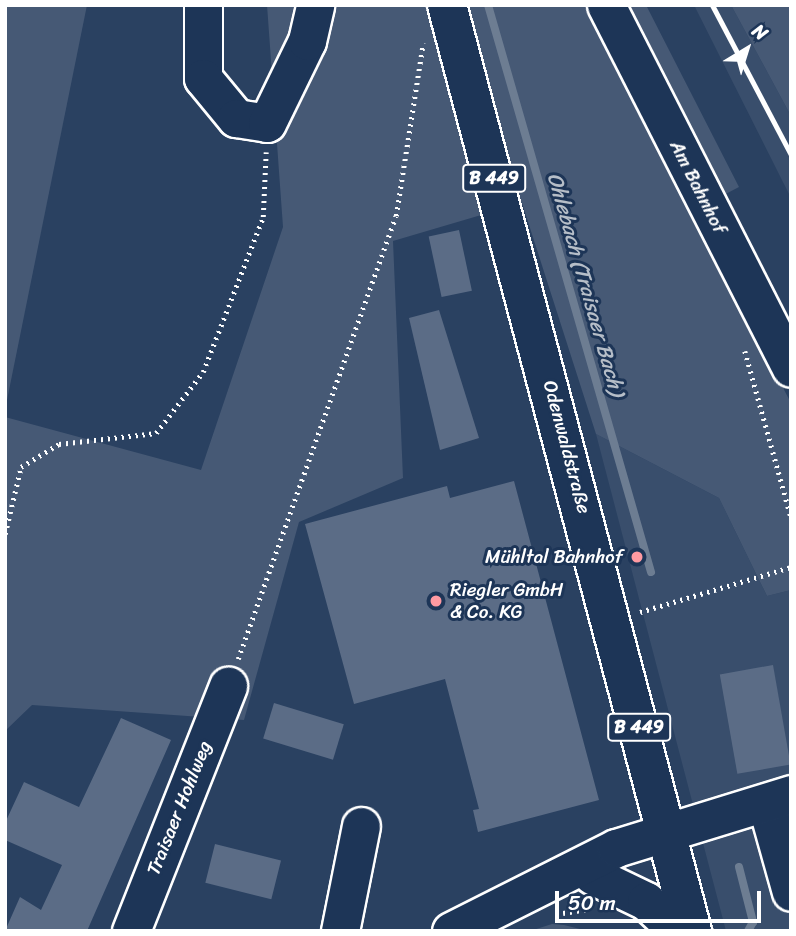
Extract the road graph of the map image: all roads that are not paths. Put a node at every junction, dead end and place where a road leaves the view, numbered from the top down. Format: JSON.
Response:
{"nodes":[{"id":1,"x":203,"y":5,"type":"edge"},
{"id":2,"x":315,"y":5,"type":"edge"},
{"id":3,"x":447,"y":5,"type":"edge"},
{"id":4,"x":606,"y":5,"type":"edge"},
{"id":5,"x":791,"y":368,"type":"edge"},
{"id":6,"x":228,"y":686,"type":"road end"},
{"id":7,"x":779,"y":800,"type":"edge"},
{"id":8,"x":361,"y":826,"type":"dead end"},
{"id":9,"x":667,"y":833,"type":"junction"},
{"id":10,"x":595,"y":892,"type":"junction"},
{"id":11,"x":791,"y":892,"type":"edge"},
{"id":12,"x":556,"y":898,"type":"junction"},
{"id":13,"x":131,"y":931,"type":"edge"},
{"id":14,"x":340,"y":931,"type":"edge"},
{"id":15,"x":451,"y":931,"type":"edge"},
{"id":16,"x":678,"y":931,"type":"edge"},
{"id":17,"x":692,"y":931,"type":"edge"}],
"edges":[{"from":1,"to":2,"type":"street"},
{"from":3,"to":9,"type":"main road","name":"Odenwaldstraße","number":"B 449"},
{"from":4,"to":5,"type":"street","name":"Am Bahnhof"},
{"from":6,"to":13,"type":"street","name":"Traisaer Hohlweg"},
{"from":7,"to":9,"type":"street"},
{"from":7,"to":11,"type":"street"},
{"from":8,"to":14,"type":"street"},
{"from":9,"to":10,"type":"street"},
{"from":9,"to":12,"type":"street"},
{"from":9,"to":17,"type":"main road","name":"Odenwaldstraße","number":"B 449"},
{"from":10,"to":12,"type":"street"},
{"from":10,"to":16,"type":"street"},
{"from":12,"to":15,"type":"street"}]}
